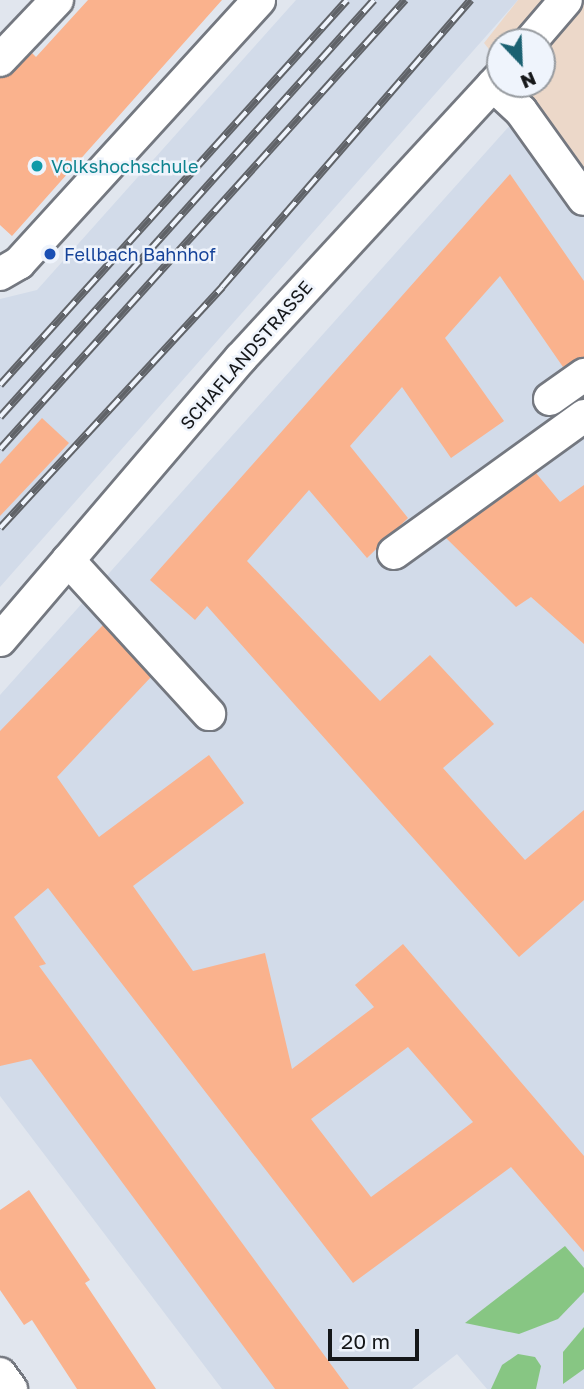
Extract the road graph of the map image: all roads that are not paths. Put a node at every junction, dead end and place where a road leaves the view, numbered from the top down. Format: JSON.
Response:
{"nodes":[{"id":1,"x":57,"y":0,"type":"edge"},
{"id":2,"x":258,"y":0,"type":"edge"},
{"id":3,"x":566,"y":0,"type":"edge"},
{"id":4,"x":542,"y":28,"type":"edge"},
{"id":5,"x":0,"y":60,"type":"edge"},
{"id":6,"x":486,"y":93,"type":"edge"},
{"id":7,"x":511,"y":98,"type":"edge"},
{"id":8,"x":584,"y":199,"type":"edge"},
{"id":9,"x":0,"y":274,"type":"edge"},
{"id":10,"x":584,"y":375,"type":"edge"},
{"id":11,"x":550,"y":399,"type":"dead end"},
{"id":12,"x":584,"y":416,"type":"edge"},
{"id":13,"x":394,"y":553,"type":"dead end"},
{"id":14,"x":68,"y":560,"type":"junction"},
{"id":15,"x":0,"y":640,"type":"edge"},
{"id":16,"x":209,"y":714,"type":"dead end"},
{"id":17,"x":0,"y":1374,"type":"edge"},
{"id":18,"x":11,"y":1389,"type":"edge"}],
"edges":[{"from":1,"to":5,"type":"street"},
{"from":2,"to":9,"type":"street"},
{"from":3,"to":4,"type":"street"},
{"from":6,"to":14,"type":"street","name":"SCHAFLANDSTRASSE"},
{"from":7,"to":8,"type":"street"},
{"from":10,"to":11,"type":"street"},
{"from":12,"to":13,"type":"street"},
{"from":14,"to":15,"type":"street","name":"SCHAFLANDSTRASSE"},
{"from":14,"to":16,"type":"street"},
{"from":17,"to":18,"type":"street"}]}
